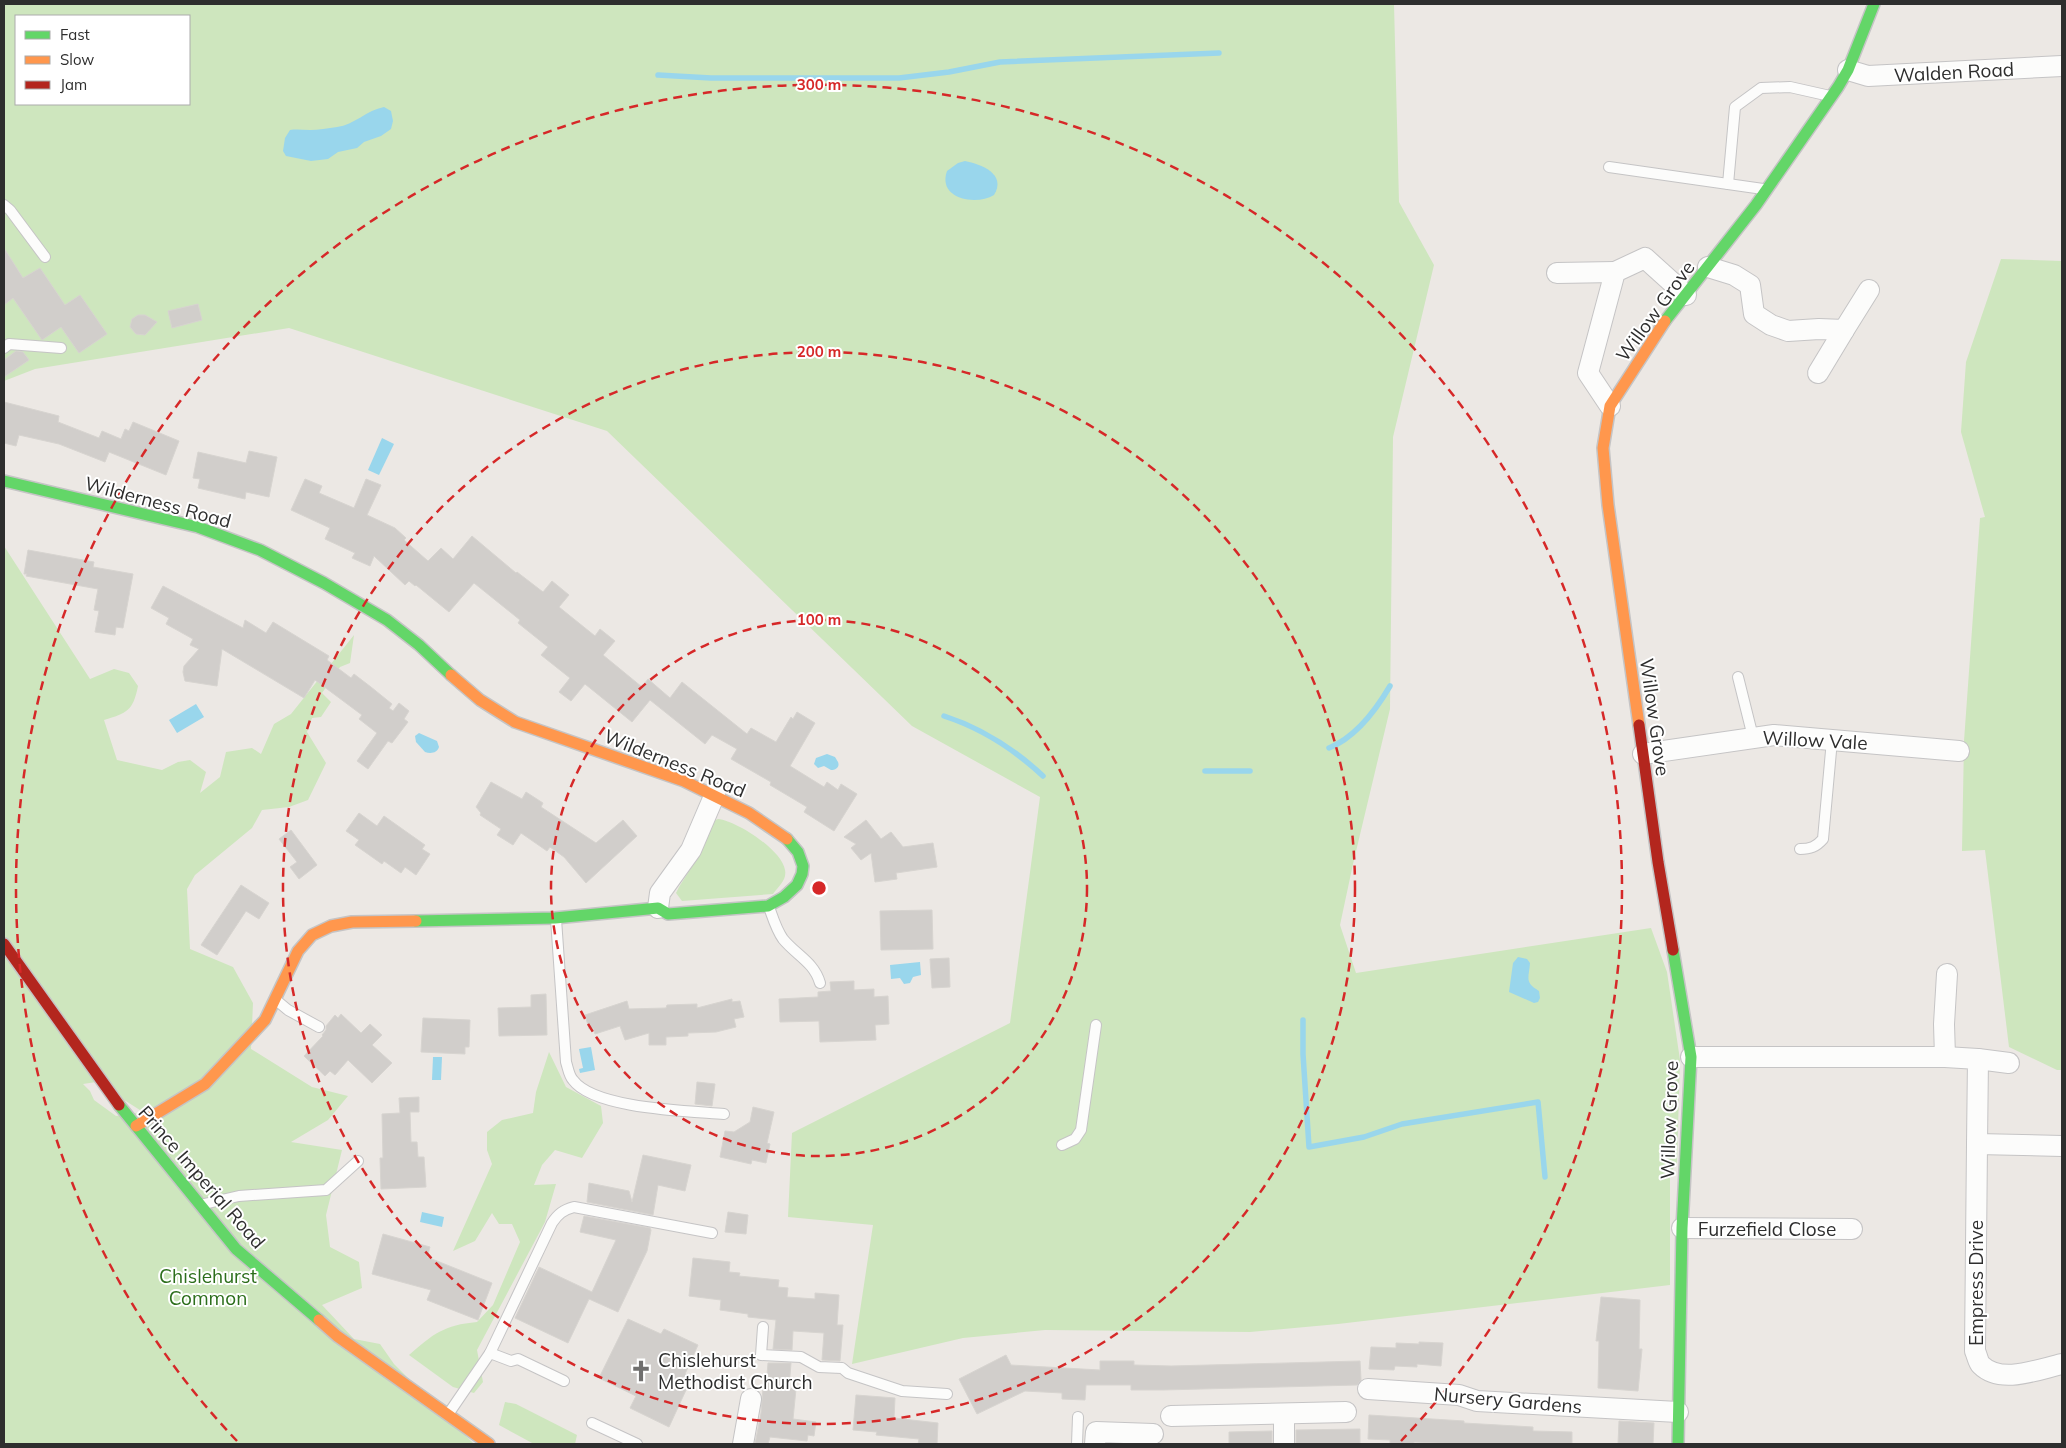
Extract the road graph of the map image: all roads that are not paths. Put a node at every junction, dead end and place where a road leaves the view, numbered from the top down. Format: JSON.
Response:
{"nodes":[{"id":1,"x":1874,"y":4,"type":"edge"},
{"id":2,"x":2062,"y":66,"type":"edge"},
{"id":3,"x":1848,"y":70,"type":"junction"},
{"id":4,"x":1831,"y":96,"type":"junction"},
{"id":5,"x":1609,"y":167,"type":"dead end"},
{"id":6,"x":1728,"y":184,"type":"junction"},
{"id":7,"x":1766,"y":190,"type":"junction"},
{"id":8,"x":4,"y":205,"type":"edge"},
{"id":9,"x":45,"y":257,"type":"dead end"},
{"id":10,"x":1708,"y":266,"type":"junction"},
{"id":11,"x":1614,"y":272,"type":"junction"},
{"id":12,"x":1557,"y":274,"type":"dead end"},
{"id":13,"x":1869,"y":290,"type":"dead end"},
{"id":14,"x":1686,"y":295,"type":"junction"},
{"id":15,"x":1844,"y":330,"type":"junction"},
{"id":16,"x":4,"y":348,"type":"edge"},
{"id":17,"x":61,"y":348,"type":"dead end"},
{"id":18,"x":1818,"y":373,"type":"dead end"},
{"id":19,"x":1610,"y":406,"type":"junction"},
{"id":20,"x":4,"y":481,"type":"edge"},
{"id":21,"x":1738,"y":677,"type":"dead end"},
{"id":22,"x":1752,"y":737,"type":"junction"},
{"id":23,"x":1832,"y":740,"type":"junction"},
{"id":24,"x":1959,"y":751,"type":"dead end"},
{"id":25,"x":1643,"y":754,"type":"junction"},
{"id":26,"x":715,"y":794,"type":"junction"},
{"id":27,"x":1800,"y":848,"type":"dead end"},
{"id":28,"x":768,"y":906,"type":"junction"},
{"id":29,"x":658,"y":908,"type":"junction"},
{"id":30,"x":556,"y":918,"type":"junction"},
{"id":31,"x":4,"y":944,"type":"edge"},
{"id":32,"x":1947,"y":974,"type":"dead end"},
{"id":33,"x":820,"y":983,"type":"dead end"},
{"id":34,"x":275,"y":1000,"type":"junction"},
{"id":35,"x":1096,"y":1025,"type":"dead end"},
{"id":36,"x":318,"y":1027,"type":"dead end"},
{"id":37,"x":1690,"y":1057,"type":"junction"},
{"id":38,"x":1945,"y":1058,"type":"junction"},
{"id":39,"x":1978,"y":1059,"type":"junction"},
{"id":40,"x":2009,"y":1063,"type":"dead end"},
{"id":41,"x":724,"y":1114,"type":"dead end"},
{"id":42,"x":136,"y":1126,"type":"junction"},
{"id":43,"x":1062,"y":1144,"type":"dead end"},
{"id":44,"x":1977,"y":1144,"type":"junction"},
{"id":45,"x":2062,"y":1146,"type":"edge"},
{"id":46,"x":358,"y":1161,"type":"dead end"},
{"id":47,"x":200,"y":1205,"type":"junction"},
{"id":48,"x":1682,"y":1228,"type":"junction"},
{"id":49,"x":1852,"y":1229,"type":"dead end"},
{"id":50,"x":712,"y":1233,"type":"dead end"},
{"id":51,"x":763,"y":1327,"type":"dead end"},
{"id":52,"x":490,"y":1353,"type":"junction"},
{"id":53,"x":2062,"y":1364,"type":"edge"},
{"id":54,"x":564,"y":1381,"type":"dead end"},
{"id":55,"x":1368,"y":1389,"type":"dead end"},
{"id":56,"x":947,"y":1394,"type":"dead end"},
{"id":57,"x":751,"y":1398,"type":"dead end"},
{"id":58,"x":1346,"y":1412,"type":"dead end"},
{"id":59,"x":1678,"y":1412,"type":"junction"},
{"id":60,"x":1284,"y":1414,"type":"junction"},
{"id":61,"x":447,"y":1415,"type":"junction"},
{"id":62,"x":1171,"y":1416,"type":"dead end"},
{"id":63,"x":1078,"y":1417,"type":"dead end"},
{"id":64,"x":592,"y":1423,"type":"dead end"},
{"id":65,"x":1153,"y":1434,"type":"dead end"},
{"id":66,"x":489,"y":1444,"type":"edge"},
{"id":67,"x":637,"y":1444,"type":"edge"},
{"id":68,"x":743,"y":1444,"type":"edge"},
{"id":69,"x":1077,"y":1444,"type":"edge"},
{"id":70,"x":1095,"y":1444,"type":"edge"},
{"id":71,"x":1284,"y":1444,"type":"edge"},
{"id":72,"x":1678,"y":1444,"type":"edge"}],
"edges":[{"from":1,"to":3,"type":"street","name":"Willow Grove"},
{"from":2,"to":3,"type":"street","name":"Walden Road"},
{"from":3,"to":4,"type":"street","name":"Willow Grove"},
{"from":4,"to":6,"type":"lane"},
{"from":4,"to":7,"type":"street","name":"Willow Grove"},
{"from":5,"to":6,"type":"lane"},
{"from":6,"to":7,"type":"lane"},
{"from":7,"to":10,"type":"street","name":"Willow Grove"},
{"from":8,"to":9,"type":"lane"},
{"from":10,"to":14,"type":"street","name":"Willow Grove"},
{"from":10,"to":15,"type":"street"},
{"from":11,"to":12,"type":"street"},
{"from":11,"to":14,"type":"street"},
{"from":11,"to":19,"type":"street"},
{"from":13,"to":15,"type":"street"},
{"from":14,"to":19,"type":"street","name":"Willow Grove"},
{"from":15,"to":18,"type":"street"},
{"from":16,"to":17,"type":"lane"},
{"from":19,"to":25,"type":"street","name":"Willow Grove"},
{"from":20,"to":26,"type":"street","name":"Wilderness Road"},
{"from":21,"to":22,"type":"lane"},
{"from":22,"to":23,"type":"street","name":"Willow Vale"},
{"from":22,"to":25,"type":"street","name":"Willow Vale"},
{"from":23,"to":24,"type":"street","name":"Willow Vale"},
{"from":23,"to":27,"type":"lane"},
{"from":25,"to":37,"type":"street","name":"Willow Grove"},
{"from":26,"to":28,"type":"street","name":"Wilderness Road"},
{"from":26,"to":29,"type":"street"},
{"from":28,"to":29,"type":"street","name":"Wilderness Road"},
{"from":28,"to":33,"type":"lane"},
{"from":29,"to":30,"type":"street","name":"Wilderness Road"},
{"from":30,"to":34,"type":"street","name":"Wilderness Road"},
{"from":30,"to":41,"type":"lane"},
{"from":31,"to":42,"type":"street","name":"Prince Imperial Road"},
{"from":32,"to":38,"type":"street"},
{"from":34,"to":36,"type":"lane"},
{"from":34,"to":42,"type":"street","name":"Wilderness Road"},
{"from":35,"to":43,"type":"lane"},
{"from":37,"to":38,"type":"street"},
{"from":37,"to":48,"type":"street","name":"Willow Grove"},
{"from":38,"to":39,"type":"street"},
{"from":39,"to":40,"type":"street"},
{"from":39,"to":44,"type":"street","name":"Empress Drive"},
{"from":42,"to":47,"type":"street","name":"Prince Imperial Road"},
{"from":44,"to":45,"type":"street"},
{"from":44,"to":53,"type":"street","name":"Empress Drive"},
{"from":46,"to":47,"type":"lane"},
{"from":47,"to":61,"type":"street","name":"Prince Imperial Road"},
{"from":48,"to":49,"type":"street","name":"Furzefield Close"},
{"from":48,"to":59,"type":"street","name":"Willow Grove"},
{"from":50,"to":52,"type":"lane"},
{"from":51,"to":56,"type":"lane"},
{"from":52,"to":54,"type":"lane"},
{"from":52,"to":61,"type":"lane"},
{"from":55,"to":59,"type":"street","name":"Nursery Gardens"},
{"from":57,"to":68,"type":"street"},
{"from":58,"to":60,"type":"street"},
{"from":59,"to":72,"type":"street","name":"Willow Grove"},
{"from":60,"to":62,"type":"street"},
{"from":60,"to":71,"type":"street"},
{"from":61,"to":66,"type":"street","name":"Prince Imperial Road"},
{"from":63,"to":69,"type":"lane"},
{"from":64,"to":67,"type":"lane"},
{"from":65,"to":70,"type":"street"}]}
